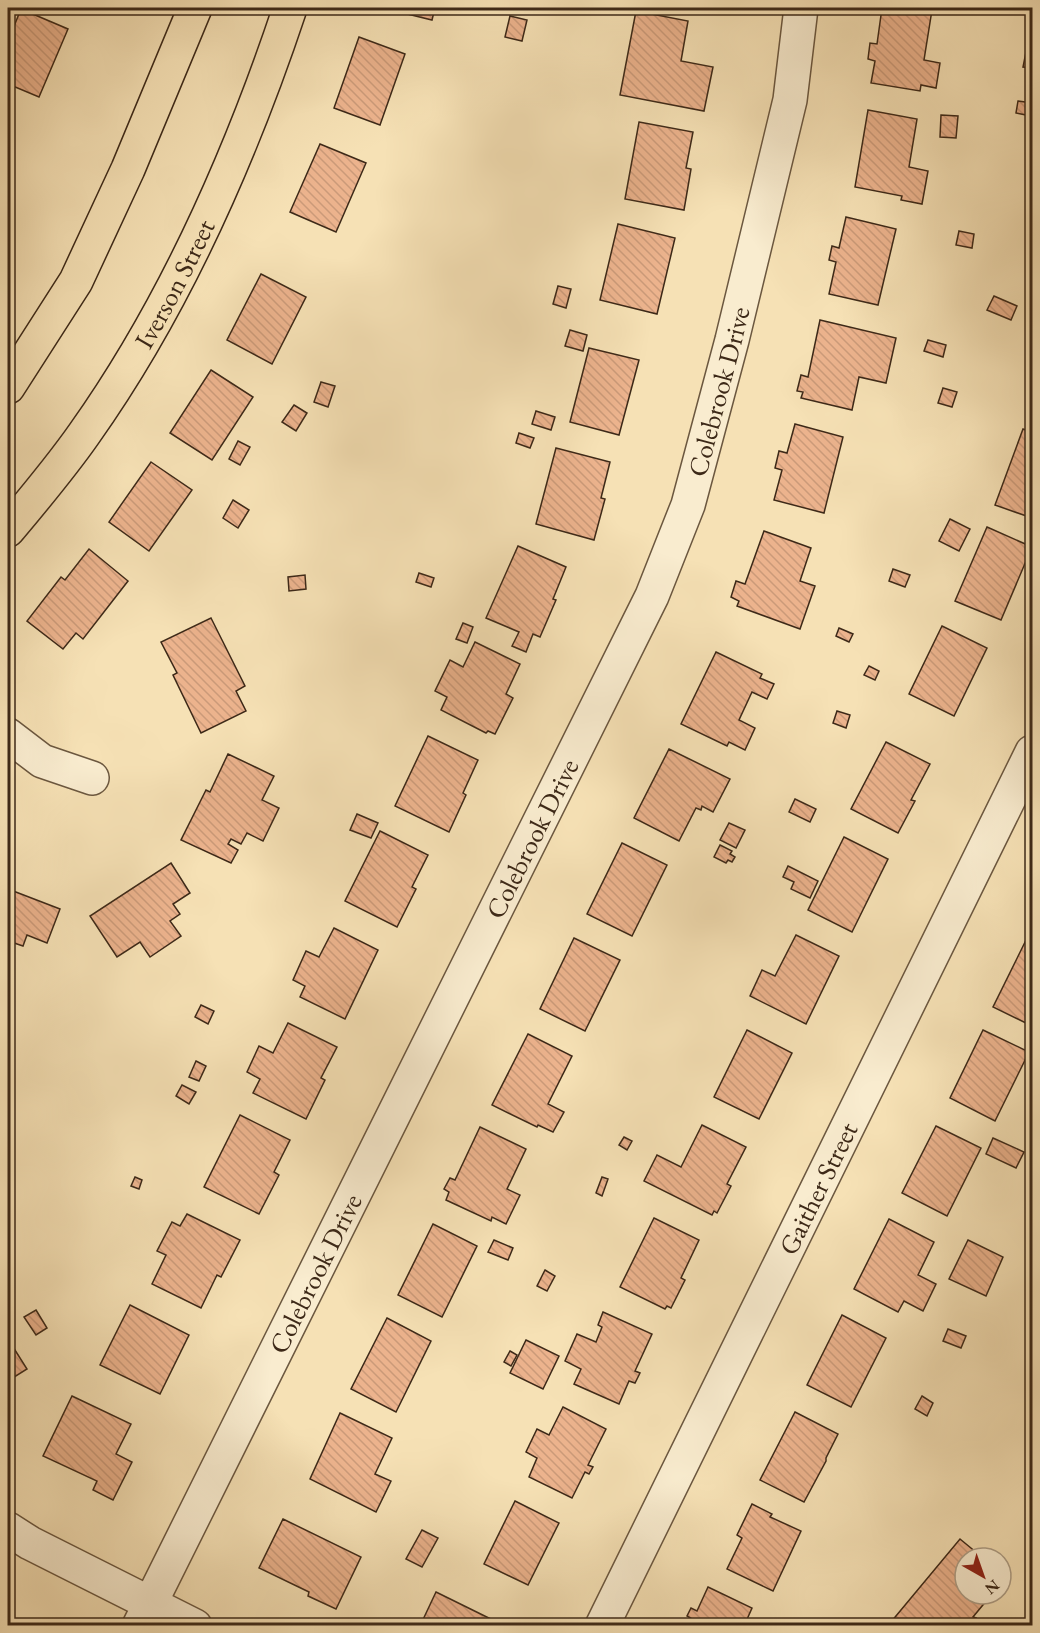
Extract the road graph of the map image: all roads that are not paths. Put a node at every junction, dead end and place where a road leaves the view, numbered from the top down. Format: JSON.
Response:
{"nodes":[{"id":1,"x":195,"y":8,"type":"edge"},
{"id":2,"x":290,"y":8,"type":"edge"},
{"id":3,"x":801,"y":8,"type":"edge"},
{"id":4,"x":8,"y":387,"type":"edge"},
{"id":5,"x":8,"y":530,"type":"edge"},
{"id":6,"x":8,"y":735,"type":"edge"},
{"id":7,"x":1032,"y":752,"type":"edge"},
{"id":8,"x":92,"y":778,"type":"dead end"},
{"id":9,"x":8,"y":1529,"type":"edge"},
{"id":10,"x":145,"y":1614,"type":"edge"},
{"id":11,"x":195,"y":1626,"type":"edge"},
{"id":12,"x":602,"y":1626,"type":"edge"}],
"edges":[{"from":1,"to":4,"type":"main road"},
{"from":2,"to":5,"type":"main road","name":"Iverson Street"},
{"from":3,"to":10,"type":"street","name":"Colebrook Drive"},
{"from":6,"to":8,"type":"street"},
{"from":7,"to":12,"type":"street","name":"Gaither Street"},
{"from":9,"to":10,"type":"street"},
{"from":10,"to":11,"type":"street"}]}
